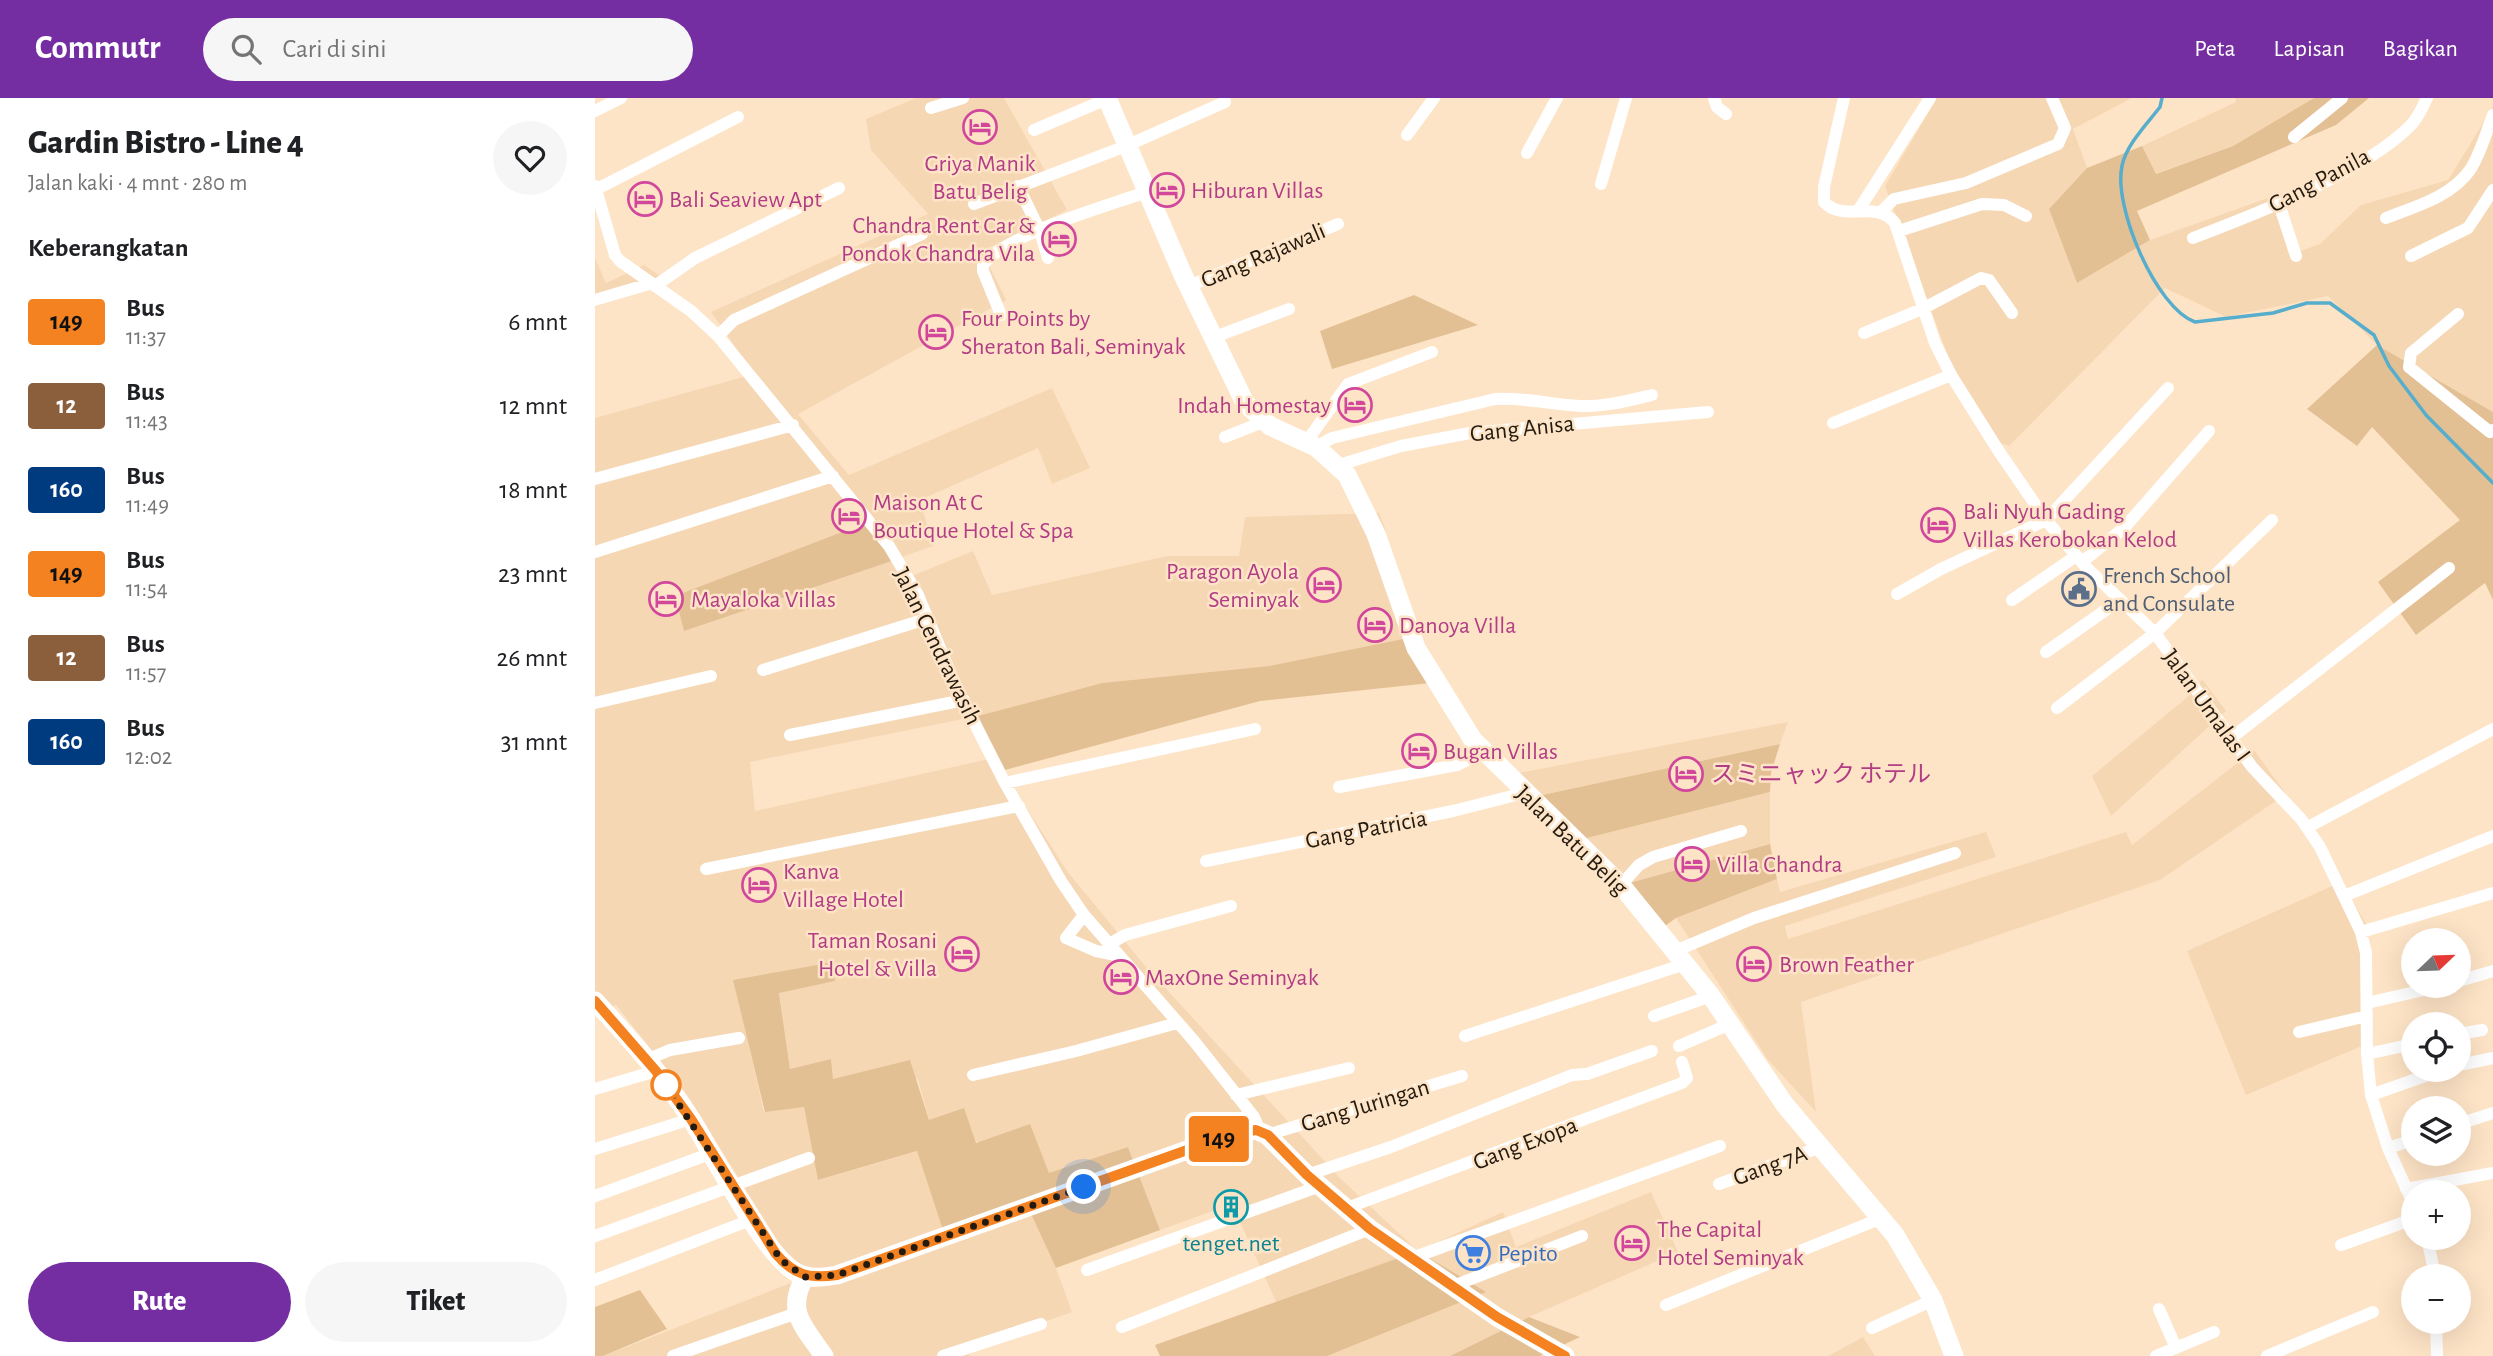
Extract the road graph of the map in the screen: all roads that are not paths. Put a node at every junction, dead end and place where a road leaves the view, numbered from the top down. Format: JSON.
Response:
{"nodes":[{"id":1,"x":621,"y":98,"type":"edge"},
{"id":2,"x":963,"y":98,"type":"edge"},
{"id":3,"x":1107,"y":98,"type":"edge"},
{"id":4,"x":1434,"y":98,"type":"edge"},
{"id":5,"x":1556,"y":98,"type":"edge"},
{"id":6,"x":1626,"y":98,"type":"edge"},
{"id":7,"x":1714,"y":98,"type":"edge"},
{"id":8,"x":1844,"y":98,"type":"edge"},
{"id":9,"x":1930,"y":98,"type":"edge"},
{"id":10,"x":2052,"y":98,"type":"edge"},
{"id":11,"x":2342,"y":98,"type":"edge"},
{"id":12,"x":2427,"y":98,"type":"edge"},
{"id":13,"x":1225,"y":102,"type":"dead end"},
{"id":14,"x":931,"y":108,"type":"dead end"},
{"id":15,"x":595,"y":111,"type":"edge"},
{"id":16,"x":1726,"y":114,"type":"dead end"},
{"id":17,"x":2493,"y":115,"type":"edge"},
{"id":18,"x":738,"y":117,"type":"dead end"},
{"id":19,"x":1034,"y":130,"type":"dead end"},
{"id":20,"x":1407,"y":135,"type":"dead end"},
{"id":21,"x":2294,"y":136,"type":"dead end"},
{"id":22,"x":1126,"y":146,"type":"junction"},
{"id":23,"x":1527,"y":153,"type":"dead end"},
{"id":24,"x":1601,"y":184,"type":"dead end"},
{"id":25,"x":1018,"y":186,"type":"junction"},
{"id":26,"x":839,"y":188,"type":"dead end"},
{"id":27,"x":595,"y":189,"type":"edge"},
{"id":28,"x":2493,"y":190,"type":"edge"},
{"id":29,"x":1146,"y":192,"type":"junction"},
{"id":30,"x":974,"y":204,"type":"dead end"},
{"id":31,"x":2279,"y":204,"type":"junction"},
{"id":32,"x":1858,"y":211,"type":"junction"},
{"id":33,"x":1881,"y":212,"type":"junction"},
{"id":34,"x":2026,"y":216,"type":"dead end"},
{"id":35,"x":2386,"y":218,"type":"dead end"},
{"id":36,"x":1338,"y":224,"type":"dead end"},
{"id":37,"x":1040,"y":230,"type":"junction"},
{"id":38,"x":1899,"y":231,"type":"junction"},
{"id":39,"x":922,"y":234,"type":"dead end"},
{"id":40,"x":2193,"y":238,"type":"dead end"},
{"id":41,"x":2296,"y":256,"type":"dead end"},
{"id":42,"x":2411,"y":256,"type":"dead end"},
{"id":43,"x":1048,"y":258,"type":"dead end"},
{"id":44,"x":652,"y":285,"type":"junction"},
{"id":45,"x":1189,"y":286,"type":"junction"},
{"id":46,"x":595,"y":300,"type":"edge"},
{"id":47,"x":1289,"y":309,"type":"dead end"},
{"id":48,"x":1922,"y":309,"type":"junction"},
{"id":49,"x":2012,"y":313,"type":"dead end"},
{"id":50,"x":2458,"y":314,"type":"dead end"},
{"id":51,"x":1002,"y":315,"type":"dead end"},
{"id":52,"x":1864,"y":333,"type":"dead end"},
{"id":53,"x":718,"y":336,"type":"junction"},
{"id":54,"x":1212,"y":338,"type":"junction"},
{"id":55,"x":1431,"y":352,"type":"dead end"},
{"id":56,"x":1951,"y":375,"type":"junction"},
{"id":57,"x":2168,"y":388,"type":"dead end"},
{"id":58,"x":1652,"y":395,"type":"dead end"},
{"id":59,"x":1708,"y":412,"type":"dead end"},
{"id":60,"x":1263,"y":422,"type":"junction"},
{"id":61,"x":1833,"y":423,"type":"dead end"},
{"id":62,"x":793,"y":425,"type":"junction"},
{"id":63,"x":2493,"y":430,"type":"edge"},
{"id":64,"x":2209,"y":431,"type":"dead end"},
{"id":65,"x":1224,"y":437,"type":"dead end"},
{"id":66,"x":1312,"y":444,"type":"junction"},
{"id":67,"x":1339,"y":465,"type":"junction"},
{"id":68,"x":832,"y":476,"type":"junction"},
{"id":69,"x":595,"y":479,"type":"edge"},
{"id":70,"x":2046,"y":520,"type":"junction"},
{"id":71,"x":2272,"y":520,"type":"dead end"},
{"id":72,"x":595,"y":552,"type":"edge"},
{"id":73,"x":2079,"y":559,"type":"junction"},
{"id":74,"x":2449,"y":568,"type":"dead end"},
{"id":75,"x":1898,"y":594,"type":"dead end"},
{"id":76,"x":2012,"y":600,"type":"dead end"},
{"id":77,"x":2120,"y":600,"type":"junction"},
{"id":78,"x":926,"y":619,"type":"junction"},
{"id":79,"x":2155,"y":633,"type":"junction"},
{"id":80,"x":2046,"y":652,"type":"dead end"},
{"id":81,"x":763,"y":670,"type":"dead end"},
{"id":82,"x":711,"y":676,"type":"dead end"},
{"id":83,"x":964,"y":700,"type":"junction"},
{"id":84,"x":595,"y":703,"type":"edge"},
{"id":85,"x":2057,"y":708,"type":"dead end"},
{"id":86,"x":1255,"y":729,"type":"dead end"},
{"id":87,"x":2493,"y":729,"type":"edge"},
{"id":88,"x":790,"y":735,"type":"dead end"},
{"id":89,"x":2230,"y":739,"type":"junction"},
{"id":90,"x":1484,"y":752,"type":"junction"},
{"id":91,"x":1005,"y":783,"type":"junction"},
{"id":92,"x":1339,"y":787,"type":"dead end"},
{"id":93,"x":1524,"y":793,"type":"junction"},
{"id":94,"x":1019,"y":806,"type":"junction"},
{"id":95,"x":2308,"y":827,"type":"junction"},
{"id":96,"x":1741,"y":831,"type":"dead end"},
{"id":97,"x":2493,"y":836,"type":"edge"},
{"id":98,"x":1955,"y":853,"type":"dead end"},
{"id":99,"x":1206,"y":861,"type":"dead end"},
{"id":100,"x":706,"y":869,"type":"dead end"},
{"id":101,"x":1621,"y":886,"type":"junction"},
{"id":102,"x":2493,"y":893,"type":"edge"},
{"id":103,"x":2344,"y":896,"type":"junction"},
{"id":104,"x":1231,"y":906,"type":"dead end"},
{"id":105,"x":1084,"y":915,"type":"junction"},
{"id":106,"x":2361,"y":932,"type":"junction"},
{"id":107,"x":1112,"y":950,"type":"junction"},
{"id":108,"x":1680,"y":958,"type":"junction"},
{"id":109,"x":2493,"y":971,"type":"edge"},
{"id":110,"x":2471,"y":977,"type":"edge"},
{"id":111,"x":1711,"y":996,"type":"junction"},
{"id":112,"x":2403,"y":998,"type":"edge"},
{"id":113,"x":595,"y":1001,"type":"edge"},
{"id":114,"x":2367,"y":1009,"type":"junction"},
{"id":115,"x":1654,"y":1016,"type":"dead end"},
{"id":116,"x":1177,"y":1023,"type":"junction"},
{"id":117,"x":1730,"y":1024,"type":"junction"},
{"id":118,"x":2482,"y":1030,"type":"dead end"},
{"id":119,"x":2299,"y":1032,"type":"dead end"},
{"id":120,"x":2471,"y":1032,"type":"edge"},
{"id":121,"x":1465,"y":1036,"type":"dead end"},
{"id":122,"x":739,"y":1038,"type":"dead end"},
{"id":123,"x":1679,"y":1046,"type":"dead end"},
{"id":124,"x":2401,"y":1047,"type":"edge"},
{"id":125,"x":1653,"y":1051,"type":"dead end"},
{"id":126,"x":2367,"y":1054,"type":"junction"},
{"id":127,"x":2493,"y":1058,"type":"edge"},
{"id":128,"x":1682,"y":1062,"type":"dead end"},
{"id":129,"x":2471,"y":1063,"type":"edge"},
{"id":130,"x":651,"y":1065,"type":"junction"},
{"id":131,"x":1349,"y":1068,"type":"dead end"},
{"id":132,"x":973,"y":1075,"type":"dead end"},
{"id":133,"x":1462,"y":1076,"type":"dead end"},
{"id":134,"x":2408,"y":1082,"type":"edge"},
{"id":135,"x":595,"y":1089,"type":"edge"},
{"id":136,"x":1236,"y":1095,"type":"junction"},
{"id":137,"x":2371,"y":1095,"type":"junction"},
{"id":138,"x":2493,"y":1113,"type":"edge"},
{"id":139,"x":691,"y":1119,"type":"junction"},
{"id":140,"x":2471,"y":1120,"type":"edge"},
{"id":141,"x":1264,"y":1133,"type":"junction"},
{"id":142,"x":2401,"y":1144,"type":"edge"},
{"id":143,"x":1720,"y":1146,"type":"dead end"},
{"id":144,"x":1821,"y":1147,"type":"junction"},
{"id":145,"x":2388,"y":1148,"type":"junction"},
{"id":146,"x":595,"y":1149,"type":"edge"},
{"id":147,"x":712,"y":1153,"type":"junction"},
{"id":148,"x":809,"y":1158,"type":"dead end"},
{"id":149,"x":2493,"y":1173,"type":"edge"},
{"id":150,"x":2402,"y":1180,"type":"edge"},
{"id":151,"x":2455,"y":1180,"type":"edge"},
{"id":152,"x":1313,"y":1181,"type":"junction"},
{"id":153,"x":1719,"y":1184,"type":"dead end"},
{"id":154,"x":732,"y":1186,"type":"junction"},
{"id":155,"x":595,"y":1196,"type":"edge"},
{"id":156,"x":1344,"y":1209,"type":"junction"},
{"id":157,"x":1882,"y":1218,"type":"junction"},
{"id":158,"x":753,"y":1219,"type":"junction"},
{"id":159,"x":2401,"y":1223,"type":"edge"},
{"id":160,"x":1370,"y":1229,"type":"junction"},
{"id":161,"x":595,"y":1236,"type":"edge"},
{"id":162,"x":1582,"y":1237,"type":"dead end"},
{"id":163,"x":2341,"y":1245,"type":"dead end"},
{"id":164,"x":1412,"y":1258,"type":"junction"},
{"id":165,"x":1087,"y":1270,"type":"dead end"},
{"id":166,"x":805,"y":1277,"type":"junction"},
{"id":167,"x":595,"y":1280,"type":"edge"},
{"id":168,"x":1453,"y":1286,"type":"junction"},
{"id":169,"x":1933,"y":1300,"type":"junction"},
{"id":170,"x":1666,"y":1305,"type":"dead end"},
{"id":171,"x":2159,"y":1309,"type":"dead end"},
{"id":172,"x":2373,"y":1312,"type":"dead end"},
{"id":173,"x":797,"y":1313,"type":"junction"},
{"id":174,"x":1041,"y":1324,"type":"dead end"},
{"id":175,"x":1122,"y":1327,"type":"dead end"},
{"id":176,"x":1872,"y":1328,"type":"dead end"},
{"id":177,"x":2214,"y":1332,"type":"dead end"},
{"id":178,"x":2436,"y":1334,"type":"edge"},
{"id":179,"x":2175,"y":1348,"type":"junction"},
{"id":180,"x":673,"y":1356,"type":"edge"},
{"id":181,"x":824,"y":1356,"type":"edge"},
{"id":182,"x":943,"y":1356,"type":"edge"},
{"id":183,"x":1565,"y":1356,"type":"edge"},
{"id":184,"x":1954,"y":1356,"type":"edge"},
{"id":185,"x":2156,"y":1356,"type":"edge"},
{"id":186,"x":2267,"y":1356,"type":"edge"},
{"id":187,"x":2437,"y":1356,"type":"edge"}],
"edges":[{"from":1,"to":15,"type":"street"},
{"from":2,"to":14,"type":"street"},
{"from":3,"to":19,"type":"street"},
{"from":3,"to":22,"type":"street","name":"Jalan Batu Belig"},
{"from":4,"to":20,"type":"street"},
{"from":5,"to":23,"type":"street"},
{"from":6,"to":24,"type":"street"},
{"from":7,"to":16,"type":"street"},
{"from":8,"to":32,"type":"street"},
{"from":9,"to":32,"type":"street"},
{"from":10,"to":33,"type":"street"},
{"from":11,"to":21,"type":"street"},
{"from":12,"to":31,"type":"street","name":"Gang Panila"},
{"from":13,"to":22,"type":"street"},
{"from":17,"to":35,"type":"street"},
{"from":18,"to":27,"type":"street"},
{"from":22,"to":25,"type":"street"},
{"from":22,"to":29,"type":"street","name":"Jalan Batu Belig"},
{"from":25,"to":30,"type":"street"},
{"from":25,"to":37,"type":"street"},
{"from":26,"to":44,"type":"street"},
{"from":27,"to":44,"type":"street","name":"Jalan Cendrawasih"},
{"from":28,"to":42,"type":"street"},
{"from":29,"to":37,"type":"street"},
{"from":29,"to":45,"type":"street","name":"Jalan Batu Belig"},
{"from":31,"to":40,"type":"street","name":"Gang Panila"},
{"from":31,"to":41,"type":"street"},
{"from":32,"to":33,"type":"street"},
{"from":33,"to":38,"type":"street","name":"Jalan Umalas I"},
{"from":34,"to":38,"type":"street"},
{"from":36,"to":45,"type":"street","name":"Gang Rajawali"},
{"from":37,"to":43,"type":"street"},
{"from":37,"to":51,"type":"street"},
{"from":38,"to":48,"type":"street","name":"Jalan Umalas I"},
{"from":39,"to":53,"type":"street"},
{"from":44,"to":46,"type":"street"},
{"from":44,"to":53,"type":"street","name":"Jalan Cendrawasih"},
{"from":45,"to":54,"type":"street","name":"Jalan Batu Belig"},
{"from":47,"to":54,"type":"street"},
{"from":48,"to":49,"type":"street"},
{"from":48,"to":52,"type":"street"},
{"from":48,"to":56,"type":"street","name":"Jalan Umalas I"},
{"from":50,"to":63,"type":"street"},
{"from":53,"to":62,"type":"street","name":"Jalan Cendrawasih"},
{"from":54,"to":60,"type":"street","name":"Jalan Batu Belig"},
{"from":55,"to":66,"type":"street"},
{"from":56,"to":61,"type":"street"},
{"from":56,"to":70,"type":"street","name":"Jalan Umalas I"},
{"from":57,"to":70,"type":"street"},
{"from":58,"to":66,"type":"street"},
{"from":59,"to":67,"type":"street","name":"Gang Anisa"},
{"from":60,"to":65,"type":"street"},
{"from":60,"to":66,"type":"street","name":"Jalan Batu Belig"},
{"from":62,"to":68,"type":"street","name":"Jalan Cendrawasih"},
{"from":62,"to":69,"type":"street"},
{"from":64,"to":73,"type":"street"},
{"from":66,"to":67,"type":"street","name":"Jalan Batu Belig"},
{"from":67,"to":90,"type":"street","name":"Jalan Batu Belig"},
{"from":68,"to":72,"type":"street"},
{"from":68,"to":78,"type":"street","name":"Jalan Cendrawasih"},
{"from":70,"to":73,"type":"street","name":"Jalan Umalas I"},
{"from":70,"to":75,"type":"street"},
{"from":71,"to":79,"type":"street"},
{"from":73,"to":76,"type":"street"},
{"from":73,"to":77,"type":"street","name":"Jalan Umalas I"},
{"from":74,"to":89,"type":"street"},
{"from":77,"to":79,"type":"street","name":"Jalan Umalas I"},
{"from":77,"to":80,"type":"street"},
{"from":78,"to":81,"type":"street"},
{"from":78,"to":83,"type":"street","name":"Jalan Cendrawasih"},
{"from":79,"to":85,"type":"street"},
{"from":79,"to":89,"type":"street","name":"Jalan Umalas I"},
{"from":82,"to":84,"type":"street"},
{"from":83,"to":88,"type":"street"},
{"from":83,"to":91,"type":"street","name":"Jalan Cendrawasih"},
{"from":86,"to":91,"type":"street"},
{"from":87,"to":95,"type":"street"},
{"from":89,"to":95,"type":"street","name":"Jalan Umalas I"},
{"from":90,"to":92,"type":"street"},
{"from":90,"to":93,"type":"street","name":"Jalan Batu Belig"},
{"from":91,"to":94,"type":"street","name":"Jalan Cendrawasih"},
{"from":93,"to":99,"type":"street","name":"Gang Patricia"},
{"from":93,"to":101,"type":"street","name":"Jalan Batu Belig"},
{"from":94,"to":100,"type":"street"},
{"from":94,"to":105,"type":"street","name":"Jalan Cendrawasih"},
{"from":95,"to":103,"type":"street","name":"Jalan Umalas I"},
{"from":96,"to":101,"type":"street"},
{"from":97,"to":103,"type":"street"},
{"from":98,"to":108,"type":"street"},
{"from":101,"to":108,"type":"street","name":"Jalan Batu Belig"},
{"from":102,"to":106,"type":"street"},
{"from":103,"to":106,"type":"street","name":"Jalan Umalas I"},
{"from":104,"to":107,"type":"street"},
{"from":105,"to":107,"type":"street","name":"Jalan Cendrawasih"},
{"from":105,"to":107,"type":"street"},
{"from":106,"to":114,"type":"street","name":"Jalan Umalas I"},
{"from":107,"to":116,"type":"street","name":"Jalan Cendrawasih"},
{"from":108,"to":111,"type":"street","name":"Jalan Batu Belig"},
{"from":108,"to":121,"type":"street"},
{"from":109,"to":110,"type":"street"},
{"from":111,"to":115,"type":"street"},
{"from":111,"to":117,"type":"street","name":"Jalan Batu Belig"},
{"from":112,"to":114,"type":"street"},
{"from":113,"to":130,"type":"street"},
{"from":114,"to":119,"type":"street"},
{"from":114,"to":126,"type":"street","name":"Jalan Umalas I"},
{"from":116,"to":132,"type":"street"},
{"from":116,"to":136,"type":"street","name":"Jalan Cendrawasih"},
{"from":117,"to":123,"type":"street"},
{"from":117,"to":144,"type":"street","name":"Jalan Batu Belig"},
{"from":118,"to":120,"type":"street"},
{"from":122,"to":130,"type":"street"},
{"from":124,"to":126,"type":"street"},
{"from":125,"to":152,"type":"street"},
{"from":126,"to":137,"type":"street","name":"Jalan Umalas I"},
{"from":127,"to":129,"type":"street"},
{"from":128,"to":156,"type":"street","name":"Gang Exopa"},
{"from":130,"to":135,"type":"street"},
{"from":130,"to":139,"type":"street"},
{"from":131,"to":136,"type":"street"},
{"from":133,"to":141,"type":"street","name":"Gang Juringan"},
{"from":134,"to":137,"type":"street"},
{"from":136,"to":141,"type":"street","name":"Jalan Cendrawasih"},
{"from":137,"to":145,"type":"street","name":"Jalan Umalas I"},
{"from":138,"to":140,"type":"street"},
{"from":139,"to":146,"type":"street"},
{"from":139,"to":147,"type":"street"},
{"from":141,"to":152,"type":"street"},
{"from":141,"to":166,"type":"street"},
{"from":142,"to":145,"type":"street"},
{"from":143,"to":164,"type":"street"},
{"from":144,"to":153,"type":"street","name":"Gang 7A"},
{"from":144,"to":157,"type":"street","name":"Jalan Batu Belig"},
{"from":145,"to":150,"type":"street","name":"Jalan Umalas I"},
{"from":147,"to":154,"type":"street"},
{"from":147,"to":155,"type":"street"},
{"from":148,"to":154,"type":"street"},
{"from":149,"to":151,"type":"street"},
{"from":152,"to":156,"type":"street"},
{"from":152,"to":165,"type":"street"},
{"from":154,"to":158,"type":"street"},
{"from":154,"to":161,"type":"street"},
{"from":156,"to":160,"type":"street"},
{"from":157,"to":169,"type":"street","name":"Jalan Batu Belig"},
{"from":157,"to":170,"type":"street"},
{"from":158,"to":166,"type":"street"},
{"from":158,"to":167,"type":"street"},
{"from":159,"to":163,"type":"street"},
{"from":160,"to":164,"type":"street"},
{"from":160,"to":175,"type":"street"},
{"from":162,"to":168,"type":"street"},
{"from":164,"to":168,"type":"street"},
{"from":166,"to":173,"type":"street"},
{"from":168,"to":183,"type":"street"},
{"from":169,"to":176,"type":"street"},
{"from":169,"to":184,"type":"street","name":"Jalan Batu Belig"},
{"from":171,"to":179,"type":"street"},
{"from":172,"to":186,"type":"street"},
{"from":173,"to":180,"type":"street"},
{"from":173,"to":181,"type":"street"},
{"from":174,"to":182,"type":"street"},
{"from":177,"to":179,"type":"street"},
{"from":178,"to":187,"type":"street"},
{"from":179,"to":185,"type":"street"}]}
